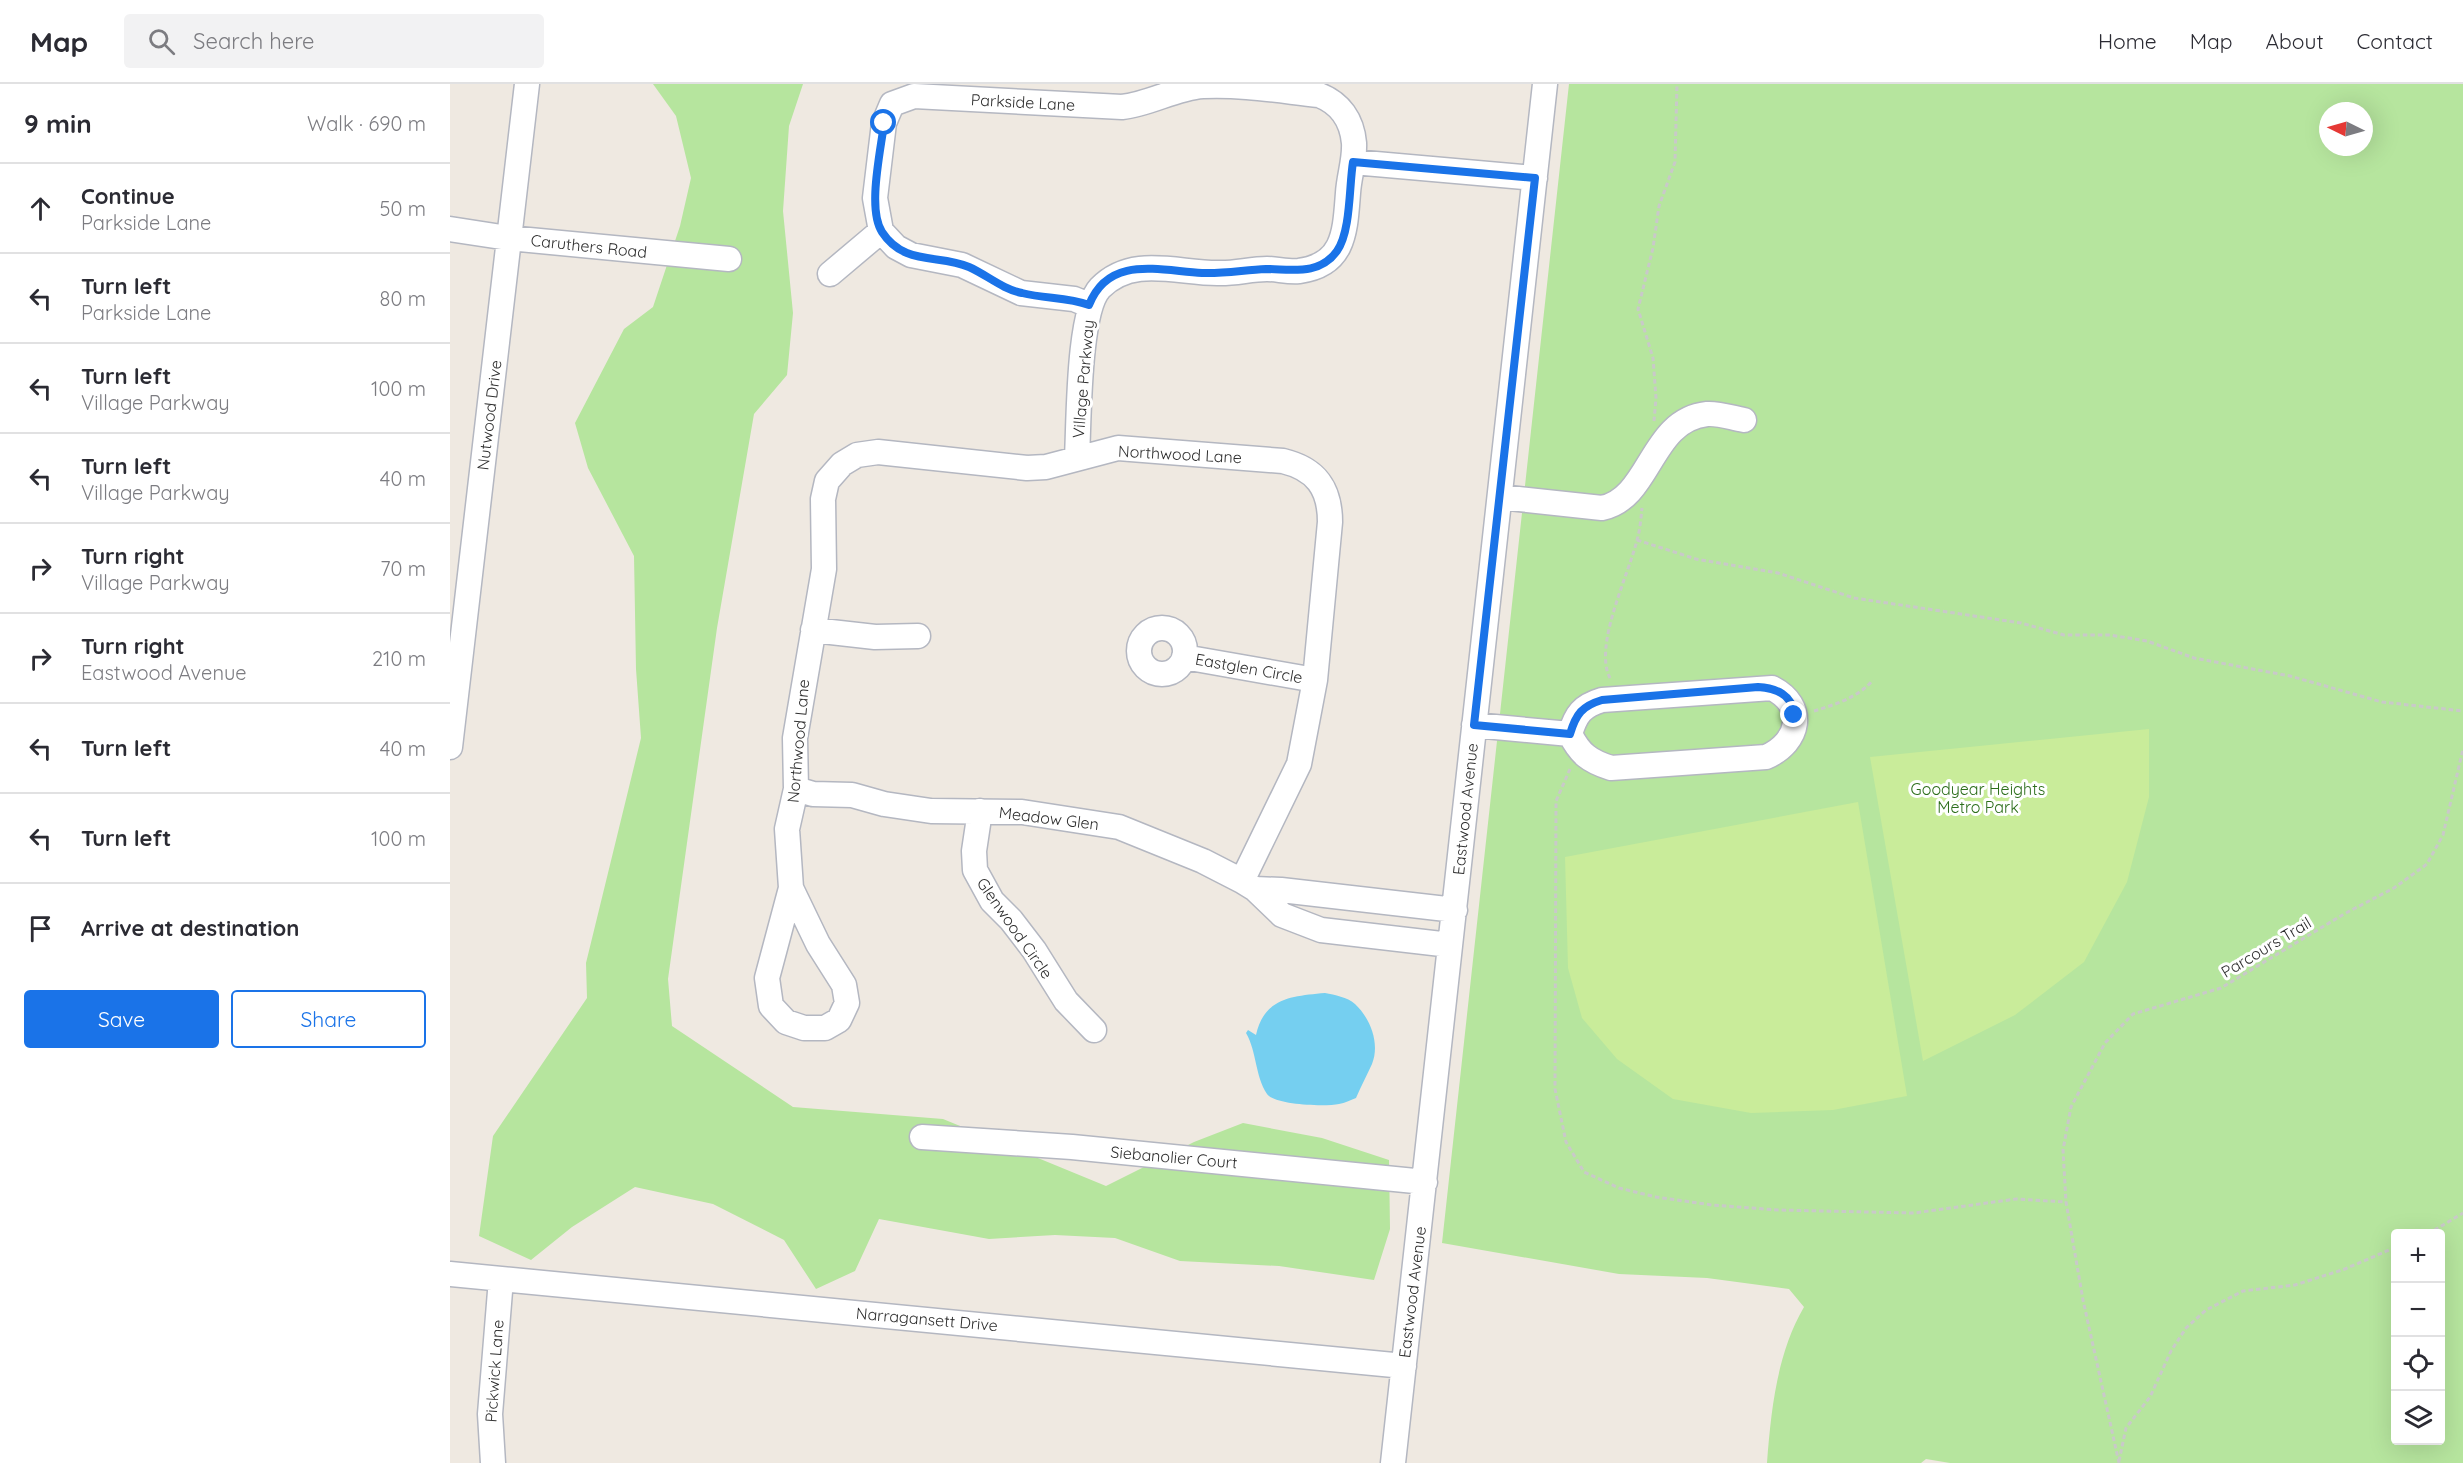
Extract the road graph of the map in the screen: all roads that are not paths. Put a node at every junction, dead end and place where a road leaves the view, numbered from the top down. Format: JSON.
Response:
{"nodes":[{"id":1,"x":527,"y":84,"type":"edge"},
{"id":2,"x":883,"y":84,"type":"edge"},
{"id":3,"x":1545,"y":84,"type":"edge"},
{"id":4,"x":1012,"y":92,"type":"edge"},
{"id":5,"x":887,"y":110,"type":"junction"},
{"id":6,"x":1353,"y":162,"type":"junction"},
{"id":7,"x":1535,"y":178,"type":"junction"},
{"id":8,"x":450,"y":229,"type":"edge"},
{"id":9,"x":881,"y":231,"type":"junction"},
{"id":10,"x":508,"y":238,"type":"junction"},
{"id":11,"x":729,"y":260,"type":"dead end"},
{"id":12,"x":830,"y":274,"type":"dead end"},
{"id":13,"x":1089,"y":305,"type":"junction"},
{"id":14,"x":1744,"y":420,"type":"dead end"},
{"id":15,"x":1077,"y":457,"type":"junction"},
{"id":16,"x":1500,"y":497,"type":"junction"},
{"id":17,"x":813,"y":630,"type":"junction"},
{"id":18,"x":918,"y":636,"type":"dead end"},
{"id":19,"x":1184,"y":657,"type":"dead end"},
{"id":20,"x":1315,"y":680,"type":"junction"},
{"id":21,"x":1474,"y":725,"type":"junction"},
{"id":22,"x":1574,"y":742,"type":"junction"},
{"id":23,"x":450,"y":747,"type":"edge"},
{"id":24,"x":796,"y":789,"type":"junction"},
{"id":25,"x":980,"y":812,"type":"junction"},
{"id":26,"x":1249,"y":885,"type":"junction"},
{"id":27,"x":790,"y":888,"type":"junction"},
{"id":28,"x":1348,"y":898,"type":"junction"},
{"id":29,"x":1390,"y":903,"type":"junction"},
{"id":30,"x":1455,"y":910,"type":"junction"},
{"id":31,"x":1343,"y":933,"type":"junction"},
{"id":32,"x":1386,"y":938,"type":"junction"},
{"id":33,"x":1450,"y":945,"type":"junction"},
{"id":34,"x":1095,"y":1030,"type":"dead end"},
{"id":35,"x":922,"y":1137,"type":"dead end"},
{"id":36,"x":1425,"y":1182,"type":"junction"},
{"id":37,"x":450,"y":1274,"type":"edge"},
{"id":38,"x":501,"y":1279,"type":"junction"},
{"id":39,"x":1404,"y":1366,"type":"junction"},
{"id":40,"x":493,"y":1463,"type":"edge"},
{"id":41,"x":1393,"y":1463,"type":"edge"}],
"edges":[{"from":1,"to":10,"type":"street","name":"Nutwood Drive"},
{"from":2,"to":5,"type":"street"},
{"from":3,"to":7,"type":"street","name":"Eastwood Avenue"},
{"from":4,"to":5,"type":"street","name":"Parkside Lane"},
{"from":4,"to":6,"type":"street","name":"Parkside Lane"},
{"from":5,"to":9,"type":"street"},
{"from":6,"to":7,"type":"street"},
{"from":6,"to":13,"type":"street","name":"Village Parkway"},
{"from":7,"to":16,"type":"street","name":"Eastwood Avenue"},
{"from":8,"to":10,"type":"street","name":"Caruthers Road"},
{"from":9,"to":12,"type":"street"},
{"from":9,"to":13,"type":"street"},
{"from":10,"to":11,"type":"street","name":"Caruthers Road"},
{"from":10,"to":23,"type":"street","name":"Nutwood Drive"},
{"from":13,"to":15,"type":"street","name":"Village Parkway"},
{"from":14,"to":16,"type":"street"},
{"from":15,"to":17,"type":"street","name":"Northwood Lane"},
{"from":15,"to":20,"type":"street","name":"Northwood Lane"},
{"from":16,"to":21,"type":"street","name":"Eastwood Avenue"},
{"from":17,"to":18,"type":"street"},
{"from":17,"to":24,"type":"street","name":"Northwood Lane"},
{"from":19,"to":20,"type":"street","name":"Eastglen Circle"},
{"from":20,"to":26,"type":"street","name":"Northwood Lane"},
{"from":21,"to":22,"type":"street"},
{"from":21,"to":30,"type":"street","name":"Eastwood Avenue"},
{"from":22,"to":22,"type":"street"},
{"from":24,"to":25,"type":"street","name":"Meadow Glen"},
{"from":24,"to":27,"type":"street","name":"Northwood Lane"},
{"from":25,"to":26,"type":"street","name":"Meadow Glen"},
{"from":25,"to":34,"type":"street","name":"Glenwood Circle"},
{"from":26,"to":28,"type":"street","name":"Meadow Glen"},
{"from":26,"to":31,"type":"street","name":"Meadow Glen"},
{"from":27,"to":27,"type":"street","name":"Northwood Lane"},
{"from":28,"to":29,"type":"street","name":"Meadow Glen"},
{"from":28,"to":31,"type":"street"},
{"from":29,"to":30,"type":"street","name":"Meadow Glen"},
{"from":29,"to":32,"type":"street"},
{"from":30,"to":33,"type":"street","name":"Eastwood Avenue"},
{"from":31,"to":32,"type":"street","name":"Meadow Glen"},
{"from":32,"to":33,"type":"street","name":"Meadow Glen"},
{"from":33,"to":36,"type":"street","name":"Eastwood Avenue"},
{"from":35,"to":36,"type":"street","name":"Siebanolier Court"},
{"from":36,"to":39,"type":"street","name":"Eastwood Avenue"},
{"from":37,"to":38,"type":"street","name":"Narragansett Drive"},
{"from":38,"to":39,"type":"street","name":"Narragansett Drive"},
{"from":38,"to":40,"type":"street","name":"Pickwick Lane"},
{"from":39,"to":41,"type":"street","name":"Eastwood Avenue"}]}
